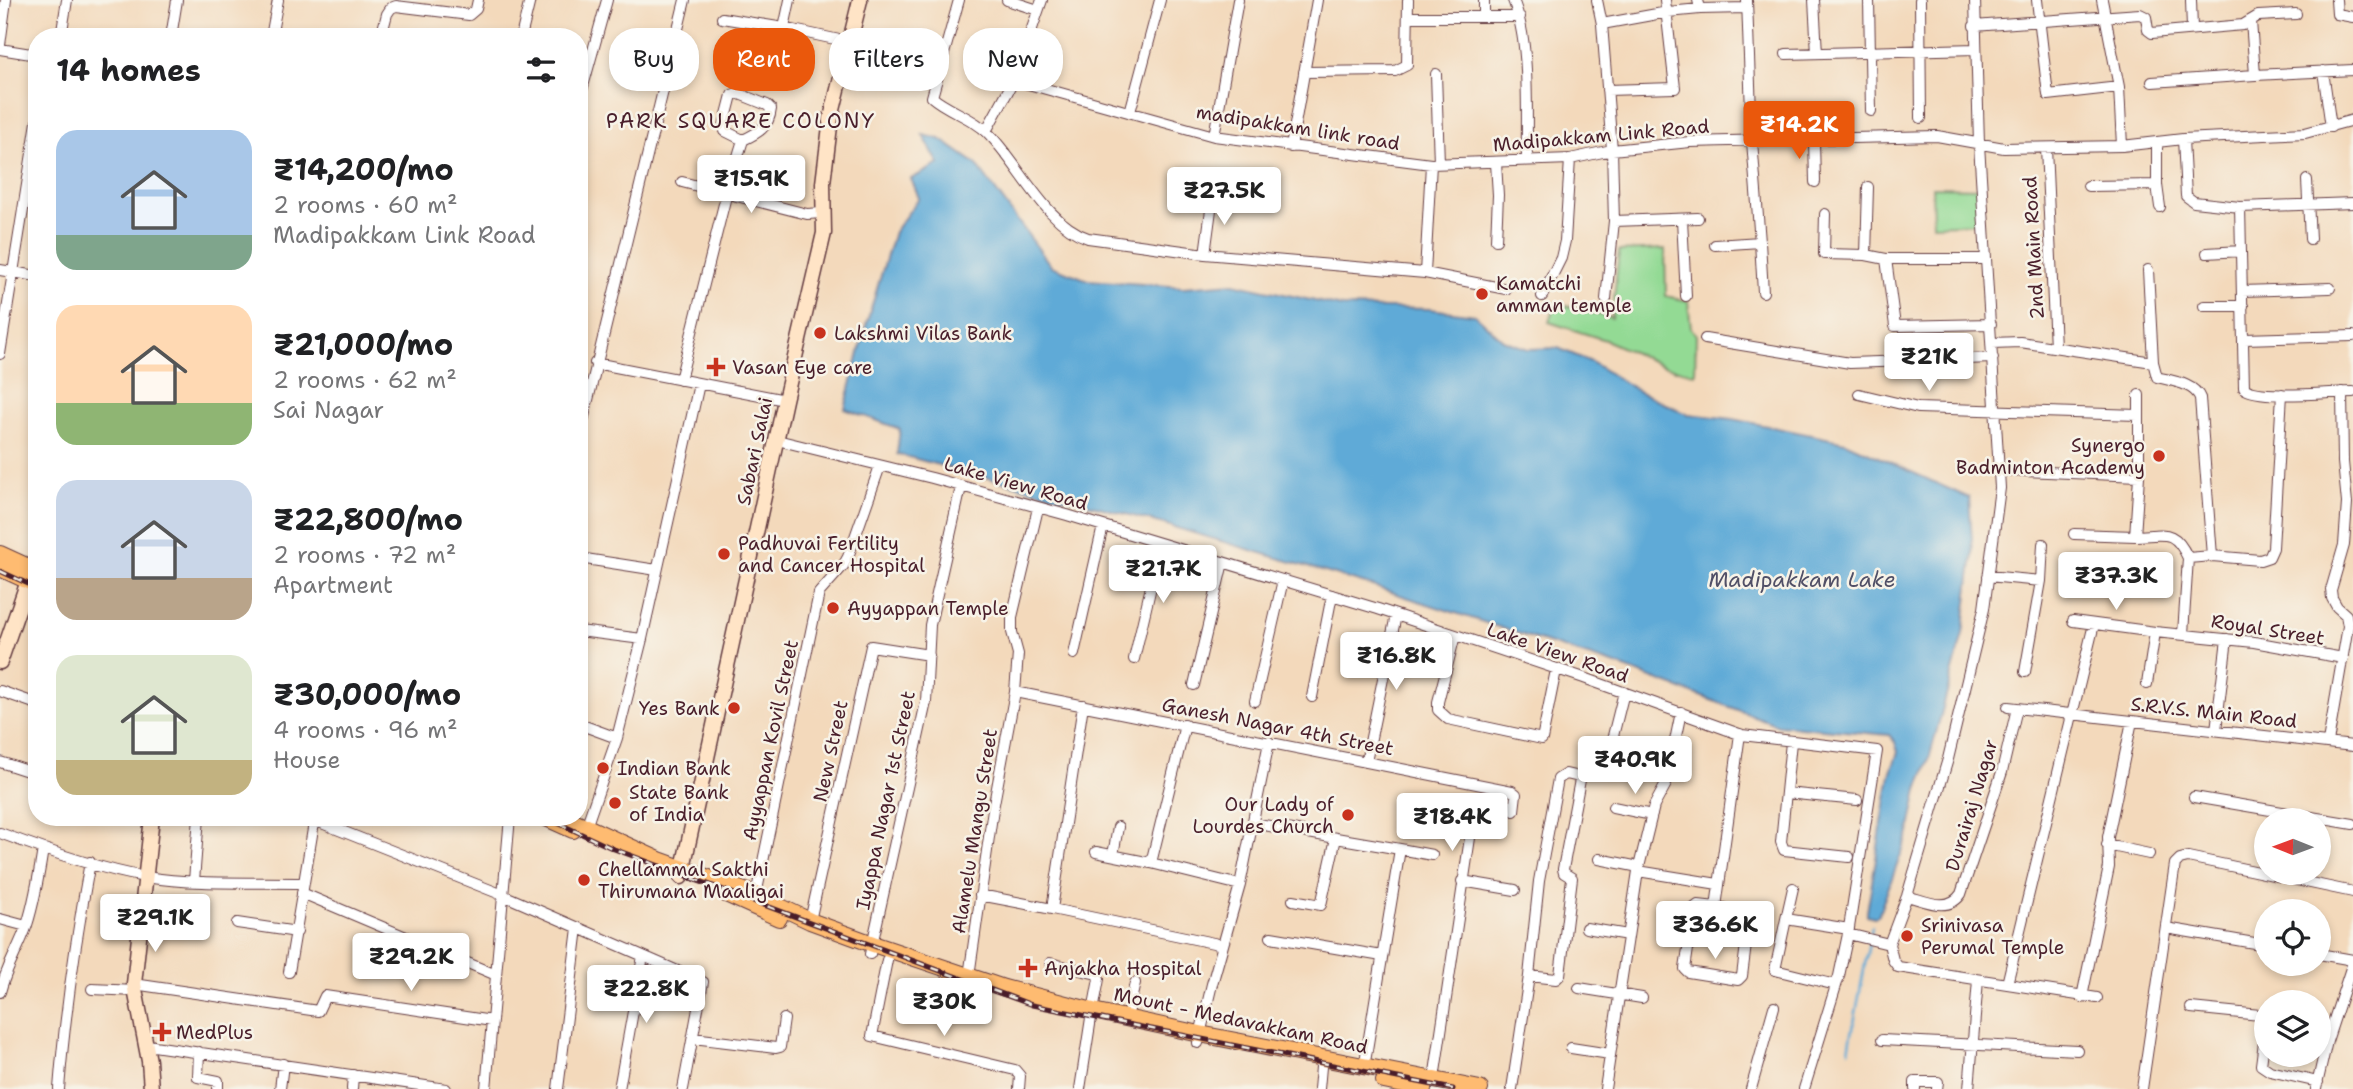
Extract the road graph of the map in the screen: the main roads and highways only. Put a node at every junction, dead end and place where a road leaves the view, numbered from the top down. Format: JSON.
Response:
{"nodes":[{"id":1,"x":860,"y":0,"type":"edge"},
{"id":2,"x":0,"y":554,"type":"edge"},
{"id":3,"x":0,"y":568,"type":"edge"},
{"id":4,"x":28,"y":573,"type":"edge"},
{"id":5,"x":28,"y":575,"type":"edge"},
{"id":6,"x":28,"y":589,"type":"edge"},
{"id":7,"x":0,"y":662,"type":"edge"},
{"id":8,"x":151,"y":826,"type":"edge"},
{"id":9,"x":567,"y":826,"type":"edge"},
{"id":10,"x":584,"y":826,"type":"edge"},
{"id":11,"x":682,"y":872,"type":"junction"},
{"id":12,"x":871,"y":949,"type":"junction"},
{"id":13,"x":1092,"y":1014,"type":"junction"},
{"id":14,"x":1199,"y":1038,"type":"junction"},
{"id":15,"x":1429,"y":1084,"type":"edge"},
{"id":16,"x":151,"y":1089,"type":"edge"},
{"id":17,"x":1480,"y":1089,"type":"edge"}],
"edges":[{"from":1,"to":11,"type":"main road","name":"Sabari Salai"},
{"from":2,"to":4,"type":"main road"},
{"from":3,"to":5,"type":"main road"},
{"from":6,"to":7,"type":"main road"},
{"from":8,"to":16,"type":"main road"},
{"from":9,"to":11,"type":"main road","name":"Mount - Medavakkam Road"},
{"from":10,"to":11,"type":"main road","name":"Mount - Medavakkam Road"},
{"from":11,"to":12,"type":"main road","name":"Mount - Medavakkam Road"},
{"from":11,"to":12,"type":"main road","name":"Mount - Medavakkam Road"},
{"from":12,"to":13,"type":"main road","name":"Mount - Medavakkam Road"},
{"from":12,"to":13,"type":"main road","name":"Mount - Medavakkam Road"},
{"from":13,"to":14,"type":"main road","name":"Mount - Medavakkam Road"},
{"from":13,"to":14,"type":"main road","name":"Mount - Medavakkam Road"},
{"from":14,"to":15,"type":"main road","name":"Mount - Medavakkam Road"},
{"from":14,"to":15,"type":"main road","name":"Mount - Medavakkam Road"},
{"from":15,"to":17,"type":"main road","name":"Mount - Medavakkam Road"}]}
